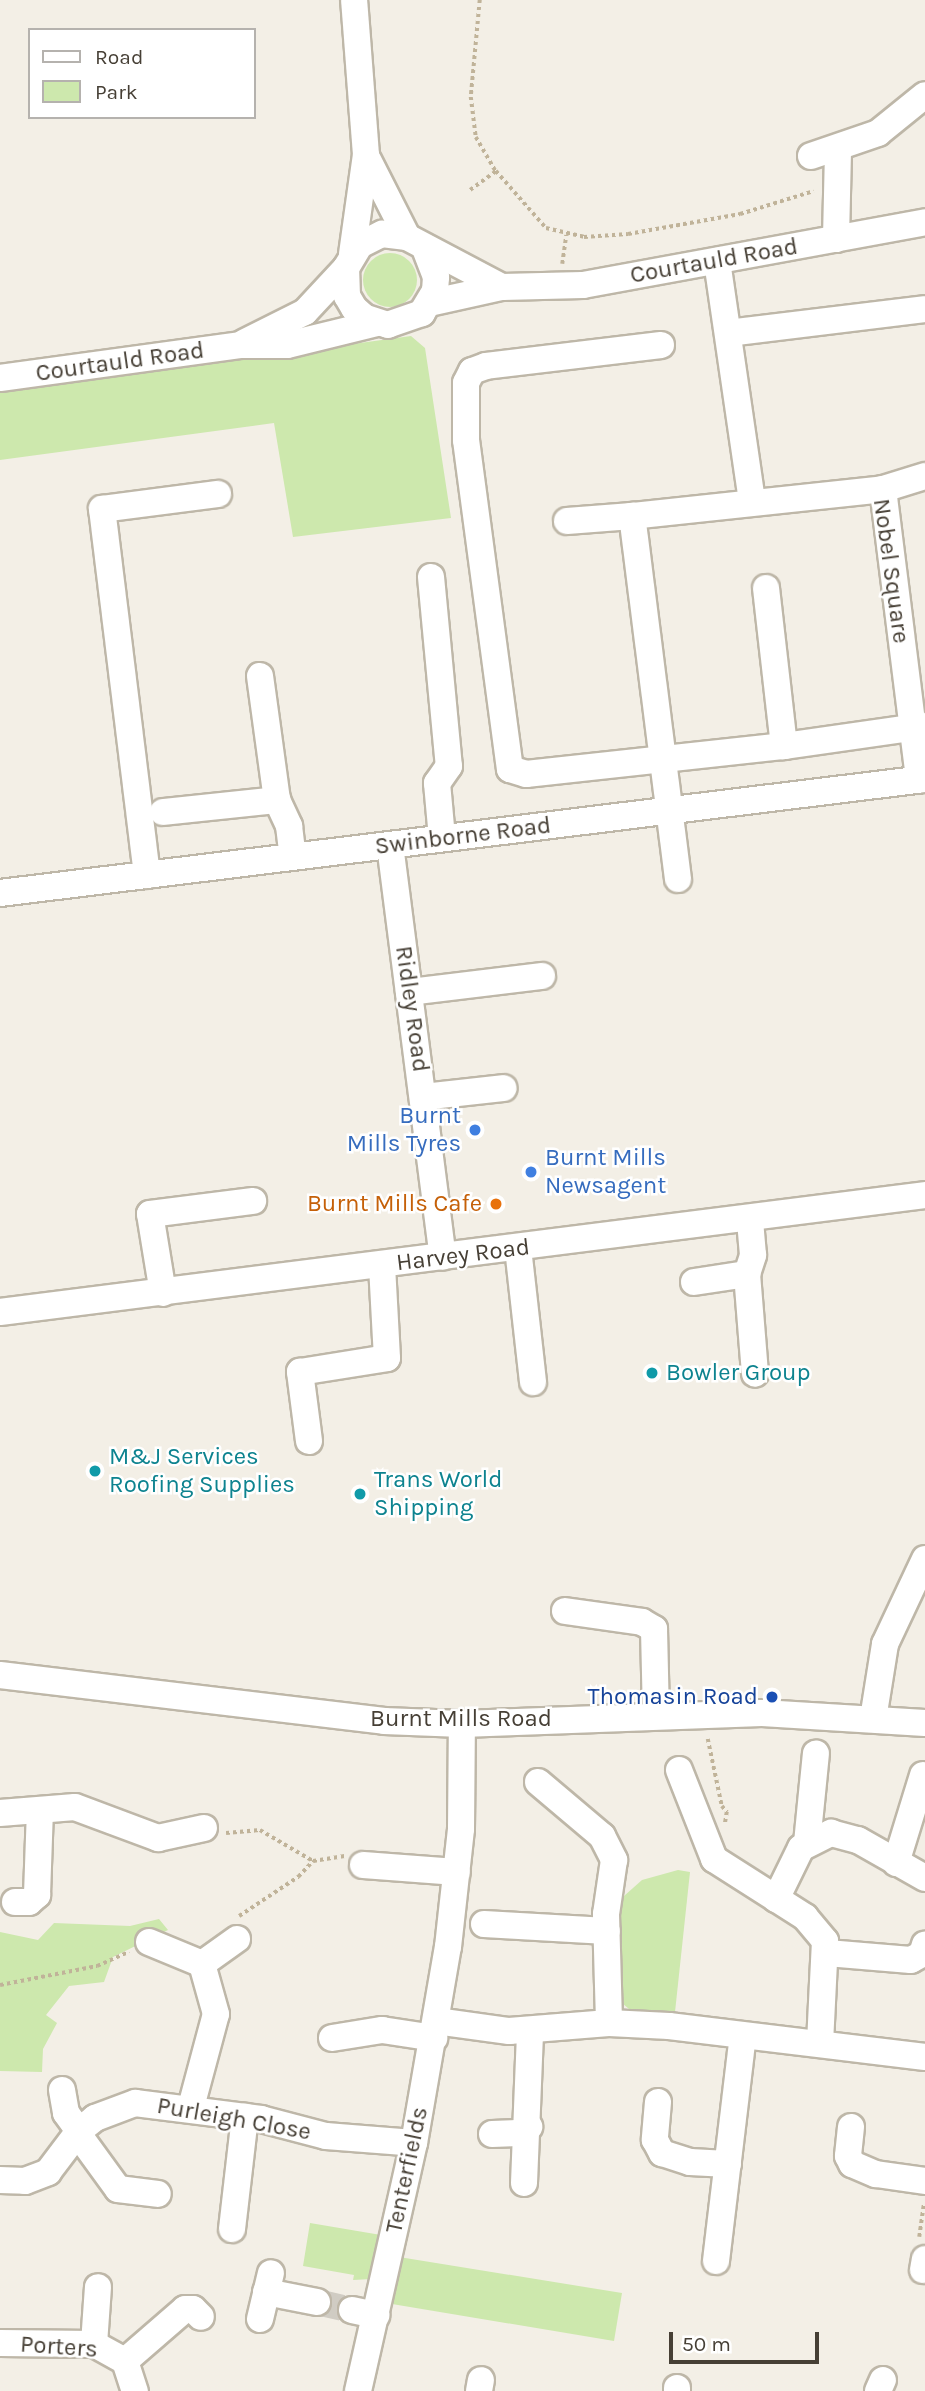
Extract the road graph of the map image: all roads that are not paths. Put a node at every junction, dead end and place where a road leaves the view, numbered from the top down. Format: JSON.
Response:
{"nodes":[{"id":1,"x":354,"y":0,"type":"edge"},
{"id":2,"x":925,"y":95,"type":"edge"},
{"id":3,"x":838,"y":150,"type":"junction"},
{"id":4,"x":366,"y":155,"type":"junction"},
{"id":5,"x":811,"y":156,"type":"dead end"},
{"id":6,"x":925,"y":222,"type":"edge"},
{"id":7,"x":836,"y":239,"type":"junction"},
{"id":8,"x":416,"y":244,"type":"junction"},
{"id":9,"x":349,"y":261,"type":"junction"},
{"id":10,"x":717,"y":261,"type":"junction"},
{"id":11,"x":502,"y":287,"type":"junction"},
{"id":12,"x":429,"y":303,"type":"junction"},
{"id":13,"x":925,"y":309,"type":"edge"},
{"id":14,"x":377,"y":323,"type":"junction"},
{"id":15,"x":728,"y":333,"type":"junction"},
{"id":16,"x":240,"y":345,"type":"junction"},
{"id":17,"x":661,"y":345,"type":"dead end"},
{"id":18,"x":0,"y":379,"type":"edge"},
{"id":19,"x":925,"y":476,"type":"edge"},
{"id":20,"x":883,"y":489,"type":"junction"},
{"id":21,"x":218,"y":494,"type":"dead end"},
{"id":22,"x":752,"y":501,"type":"junction"},
{"id":23,"x":632,"y":516,"type":"junction"},
{"id":24,"x":567,"y":521,"type":"dead end"},
{"id":25,"x":431,"y":577,"type":"dead end"},
{"id":26,"x":766,"y":588,"type":"dead end"},
{"id":27,"x":260,"y":676,"type":"dead end"},
{"id":28,"x":918,"y":727,"type":"edge"},
{"id":29,"x":784,"y":746,"type":"junction"},
{"id":30,"x":663,"y":761,"type":"junction"},
{"id":31,"x":922,"y":780,"type":"edge"},
{"id":32,"x":277,"y":800,"type":"junction"},
{"id":33,"x":670,"y":811,"type":"junction"},
{"id":34,"x":163,"y":812,"type":"dead end"},
{"id":35,"x":442,"y":838,"type":"junction"},
{"id":36,"x":390,"y":845,"type":"junction"},
{"id":37,"x":293,"y":857,"type":"junction"},
{"id":38,"x":147,"y":875,"type":"junction"},
{"id":39,"x":678,"y":879,"type":"dead end"},
{"id":40,"x":0,"y":893,"type":"edge"},
{"id":41,"x":542,"y":975,"type":"dead end"},
{"id":42,"x":409,"y":992,"type":"junction"},
{"id":43,"x":505,"y":1088,"type":"dead end"},
{"id":44,"x":423,"y":1097,"type":"junction"},
{"id":45,"x":925,"y":1195,"type":"edge"},
{"id":46,"x":253,"y":1200,"type":"dead end"},
{"id":47,"x":750,"y":1219,"type":"junction"},
{"id":48,"x":518,"y":1248,"type":"junction"},
{"id":49,"x":443,"y":1257,"type":"junction"},
{"id":50,"x":382,"y":1265,"type":"junction"},
{"id":51,"x":747,"y":1274,"type":"junction"},
{"id":52,"x":694,"y":1282,"type":"dead end"},
{"id":53,"x":163,"y":1293,"type":"junction"},
{"id":54,"x":0,"y":1312,"type":"edge"},
{"id":55,"x":755,"y":1374,"type":"dead end"},
{"id":56,"x":533,"y":1382,"type":"dead end"},
{"id":57,"x":309,"y":1441,"type":"dead end"},
{"id":58,"x":925,"y":1559,"type":"edge"},
{"id":59,"x":565,"y":1611,"type":"dead end"},
{"id":60,"x":0,"y":1675,"type":"edge"},
{"id":61,"x":656,"y":1716,"type":"junction"},
{"id":62,"x":873,"y":1718,"type":"junction"},
{"id":63,"x":925,"y":1723,"type":"edge"},
{"id":64,"x":462,"y":1724,"type":"junction"},
{"id":65,"x":816,"y":1753,"type":"dead end"},
{"id":66,"x":679,"y":1770,"type":"dead end"},
{"id":67,"x":923,"y":1775,"type":"dead end"},
{"id":68,"x":538,"y":1782,"type":"dead end"},
{"id":69,"x":40,"y":1811,"type":"junction"},
{"id":70,"x":0,"y":1812,"type":"edge"},
{"id":71,"x":204,"y":1828,"type":"dead end"},
{"id":72,"x":807,"y":1843,"type":"junction"},
{"id":73,"x":355,"y":1861,"type":"road end"},
{"id":74,"x":896,"y":1863,"type":"junction"},
{"id":75,"x":457,"y":1872,"type":"junction"},
{"id":76,"x":925,"y":1878,"type":"edge"},
{"id":77,"x":776,"y":1899,"type":"junction"},
{"id":78,"x":15,"y":1902,"type":"dead end"},
{"id":79,"x":606,"y":1922,"type":"junction"},
{"id":80,"x":484,"y":1924,"type":"dead end"},
{"id":81,"x":235,"y":1931,"type":"road end"},
{"id":82,"x":149,"y":1942,"type":"road end"},
{"id":83,"x":925,"y":1944,"type":"edge"},
{"id":84,"x":827,"y":1953,"type":"junction"},
{"id":85,"x":202,"y":1964,"type":"junction"},
{"id":86,"x":609,"y":2023,"type":"junction"},
{"id":87,"x":435,"y":2029,"type":"junction"},
{"id":88,"x":530,"y":2031,"type":"junction"},
{"id":89,"x":743,"y":2036,"type":"junction"},
{"id":90,"x":332,"y":2038,"type":"dead end"},
{"id":91,"x":820,"y":2042,"type":"junction"},
{"id":92,"x":925,"y":2057,"type":"edge"},
{"id":93,"x":62,"y":2090,"type":"dead end"},
{"id":94,"x":658,"y":2102,"type":"dead end"},
{"id":95,"x":191,"y":2107,"type":"junction"},
{"id":96,"x":245,"y":2118,"type":"junction"},
{"id":97,"x":529,"y":2127,"type":"junction"},
{"id":98,"x":851,"y":2127,"type":"dead end"},
{"id":99,"x":79,"y":2132,"type":"junction"},
{"id":100,"x":492,"y":2134,"type":"dead end"},
{"id":101,"x":414,"y":2143,"type":"junction"},
{"id":102,"x":728,"y":2164,"type":"junction"},
{"id":103,"x":0,"y":2180,"type":"edge"},
{"id":104,"x":925,"y":2181,"type":"edge"},
{"id":105,"x":524,"y":2183,"type":"dead end"},
{"id":106,"x":158,"y":2194,"type":"dead end"},
{"id":107,"x":232,"y":2230,"type":"dead end"},
{"id":108,"x":716,"y":2261,"type":"dead end"},
{"id":109,"x":98,"y":2287,"type":"dead end"},
{"id":110,"x":317,"y":2302,"type":"tunnel mouth"},
{"id":111,"x":201,"y":2317,"type":"dead end"},
{"id":112,"x":260,"y":2319,"type":"dead end"},
{"id":113,"x":0,"y":2343,"type":"edge"},
{"id":114,"x":94,"y":2344,"type":"junction"},
{"id":115,"x":125,"y":2361,"type":"junction"},
{"id":116,"x":135,"y":2391,"type":"edge"},
{"id":117,"x":358,"y":2391,"type":"edge"}],
"edges":[{"from":1,"to":4,"type":"street"},
{"from":2,"to":3,"type":"street"},
{"from":3,"to":5,"type":"street"},
{"from":3,"to":7,"type":"street"},
{"from":4,"to":8,"type":"street"},
{"from":4,"to":9,"type":"street"},
{"from":6,"to":7,"type":"street","name":"Courtauld Road"},
{"from":7,"to":10,"type":"street","name":"Courtauld Road"},
{"from":8,"to":9,"type":"street","name":"Courtauld Road"},
{"from":8,"to":11,"type":"street","name":"Courtauld Road"},
{"from":8,"to":12,"type":"street"},
{"from":9,"to":14,"type":"street"},
{"from":9,"to":16,"type":"street","name":"Courtauld Road"},
{"from":10,"to":11,"type":"street","name":"Courtauld Road"},
{"from":10,"to":15,"type":"street"},
{"from":11,"to":12,"type":"street","name":"Courtauld Road"},
{"from":12,"to":14,"type":"street","name":"Courtauld Road"},
{"from":13,"to":15,"type":"street"},
{"from":14,"to":16,"type":"street","name":"Courtauld Road"},
{"from":15,"to":22,"type":"street"},
{"from":16,"to":18,"type":"street","name":"Courtauld Road"},
{"from":17,"to":30,"type":"street"},
{"from":19,"to":20,"type":"street"},
{"from":20,"to":22,"type":"street","name":"Nobel Square"},
{"from":20,"to":28,"type":"street","name":"Nobel Square"},
{"from":21,"to":38,"type":"street"},
{"from":22,"to":23,"type":"street","name":"Nobel Square"},
{"from":23,"to":24,"type":"street","name":"Nobel Square"},
{"from":23,"to":30,"type":"street"},
{"from":25,"to":35,"type":"street"},
{"from":26,"to":29,"type":"street"},
{"from":27,"to":32,"type":"street"},
{"from":28,"to":29,"type":"street"},
{"from":28,"to":31,"type":"street","name":"Nobel Square"},
{"from":29,"to":30,"type":"street"},
{"from":30,"to":33,"type":"street"},
{"from":31,"to":33,"type":"street","name":"Swinborne Road"},
{"from":32,"to":34,"type":"street"},
{"from":32,"to":37,"type":"street"},
{"from":33,"to":35,"type":"street","name":"Swinborne Road"},
{"from":33,"to":39,"type":"street"},
{"from":35,"to":36,"type":"street","name":"Swinborne Road"},
{"from":36,"to":37,"type":"street","name":"Swinborne Road"},
{"from":36,"to":42,"type":"street","name":"Ridley Road"},
{"from":37,"to":38,"type":"street","name":"Swinborne Road"},
{"from":38,"to":40,"type":"street","name":"Swinborne Road"},
{"from":41,"to":42,"type":"street"},
{"from":42,"to":44,"type":"street","name":"Ridley Road"},
{"from":43,"to":44,"type":"street"},
{"from":44,"to":49,"type":"street","name":"Ridley Road"},
{"from":45,"to":47,"type":"street","name":"Harvey Road"},
{"from":46,"to":53,"type":"street"},
{"from":47,"to":48,"type":"street","name":"Harvey Road"},
{"from":47,"to":51,"type":"street"},
{"from":48,"to":49,"type":"street","name":"Harvey Road"},
{"from":48,"to":56,"type":"street"},
{"from":49,"to":50,"type":"street","name":"Harvey Road"},
{"from":50,"to":53,"type":"street","name":"Harvey Road"},
{"from":50,"to":57,"type":"street"},
{"from":51,"to":52,"type":"street"},
{"from":51,"to":55,"type":"street"},
{"from":53,"to":54,"type":"street","name":"Harvey Road"},
{"from":58,"to":62,"type":"street"},
{"from":59,"to":61,"type":"street"},
{"from":60,"to":64,"type":"street","name":"Burnt Mills Road"},
{"from":61,"to":62,"type":"street","name":"Burnt Mills Road"},
{"from":61,"to":64,"type":"street","name":"Burnt Mills Road"},
{"from":62,"to":63,"type":"street","name":"Burnt Mills Road"},
{"from":64,"to":75,"type":"street","name":"Tenterfields"},
{"from":65,"to":72,"type":"street"},
{"from":66,"to":77,"type":"street"},
{"from":67,"to":74,"type":"street"},
{"from":68,"to":79,"type":"street"},
{"from":69,"to":70,"type":"street"},
{"from":69,"to":71,"type":"street"},
{"from":69,"to":78,"type":"street"},
{"from":72,"to":74,"type":"street"},
{"from":72,"to":77,"type":"street"},
{"from":73,"to":75,"type":"street"},
{"from":74,"to":76,"type":"street"},
{"from":75,"to":87,"type":"street","name":"Tenterfields"},
{"from":77,"to":84,"type":"street"},
{"from":79,"to":80,"type":"street"},
{"from":79,"to":86,"type":"street"},
{"from":81,"to":85,"type":"street"},
{"from":82,"to":85,"type":"street"},
{"from":83,"to":84,"type":"street"},
{"from":84,"to":91,"type":"street"},
{"from":85,"to":95,"type":"street"},
{"from":86,"to":88,"type":"street"},
{"from":86,"to":89,"type":"street"},
{"from":87,"to":88,"type":"street"},
{"from":87,"to":90,"type":"street"},
{"from":87,"to":101,"type":"street","name":"Tenterfields"},
{"from":88,"to":97,"type":"street"},
{"from":89,"to":91,"type":"street"},
{"from":89,"to":102,"type":"street"},
{"from":91,"to":92,"type":"street"},
{"from":93,"to":99,"type":"street"},
{"from":94,"to":102,"type":"street"},
{"from":95,"to":96,"type":"street","name":"Purleigh Close"},
{"from":95,"to":99,"type":"street","name":"Purleigh Close"},
{"from":96,"to":101,"type":"street","name":"Purleigh Close"},
{"from":96,"to":107,"type":"street"},
{"from":97,"to":100,"type":"street"},
{"from":97,"to":105,"type":"street"},
{"from":98,"to":104,"type":"street"},
{"from":99,"to":103,"type":"street","name":"Purleigh Close"},
{"from":99,"to":106,"type":"street"},
{"from":101,"to":117,"type":"street","name":"Tenterfields"},
{"from":102,"to":108,"type":"street"},
{"from":109,"to":114,"type":"street"},
{"from":110,"to":112,"type":"street"},
{"from":111,"to":115,"type":"street"},
{"from":113,"to":114,"type":"street","name":"Porters"},
{"from":114,"to":115,"type":"street","name":"Porters"},
{"from":115,"to":116,"type":"street","name":"Porters"}]}
